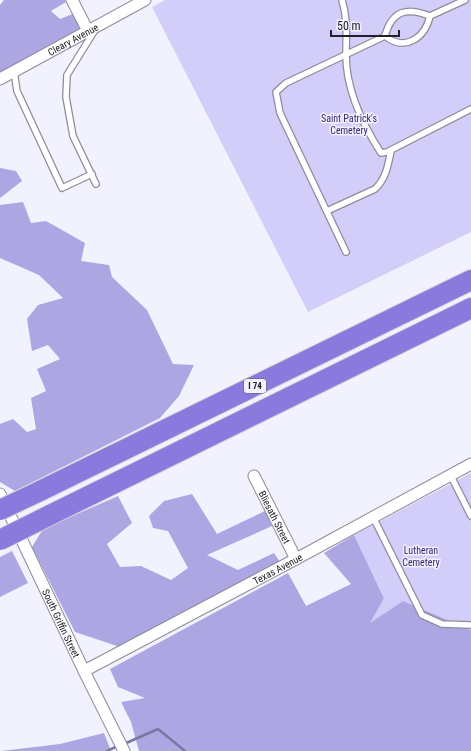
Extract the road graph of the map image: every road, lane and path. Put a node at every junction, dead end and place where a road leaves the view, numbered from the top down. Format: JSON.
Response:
{"nodes":[{"id":1,"x":72,"y":0,"type":"edge"},
{"id":2,"x":145,"y":0,"type":"edge"},
{"id":3,"x":342,"y":0,"type":"edge"},
{"id":4,"x":465,"y":0,"type":"edge"},
{"id":5,"x":430,"y":16,"type":"junction"},
{"id":6,"x":93,"y":29,"type":"junction"},
{"id":7,"x":385,"y":36,"type":"junction"},
{"id":8,"x":346,"y":55,"type":"junction"},
{"id":9,"x":14,"y":71,"type":"junction"},
{"id":10,"x":0,"y":79,"type":"edge"},
{"id":11,"x":471,"y":109,"type":"edge"},
{"id":12,"x":391,"y":151,"type":"junction"},
{"id":13,"x":92,"y":174,"type":"junction"},
{"id":14,"x":96,"y":184,"type":"dead end"},
{"id":15,"x":327,"y":211,"type":"junction"},
{"id":16,"x":346,"y":252,"type":"dead end"},
{"id":17,"x":471,"y":280,"type":"edge"},
{"id":18,"x":471,"y":308,"type":"edge"},
{"id":19,"x":471,"y":317,"type":"edge"},
{"id":20,"x":384,"y":352,"type":"junction"},
{"id":21,"x":471,"y":464,"type":"edge"},
{"id":22,"x":450,"y":474,"type":"junction"},
{"id":23,"x":254,"y":476,"type":"dead end"},
{"id":24,"x":0,"y":494,"type":"edge"},
{"id":25,"x":0,"y":510,"type":"edge"},
{"id":26,"x":471,"y":516,"type":"edge"},
{"id":27,"x":373,"y":517,"type":"junction"},
{"id":28,"x":0,"y":540,"type":"edge"},
{"id":29,"x":296,"y":559,"type":"junction"},
{"id":30,"x":471,"y":625,"type":"edge"},
{"id":31,"x":84,"y":671,"type":"junction"},
{"id":32,"x":124,"y":751,"type":"edge"}],
"edges":[{"from":1,"to":6,"type":"street"},
{"from":2,"to":6,"type":"street","name":"Cleary Avenue"},
{"from":3,"to":8,"type":"lane"},
{"from":4,"to":5,"type":"lane"},
{"from":5,"to":7,"type":"lane"},
{"from":5,"to":7,"type":"lane"},
{"from":6,"to":9,"type":"street","name":"Cleary Avenue"},
{"from":6,"to":13,"type":"lane"},
{"from":7,"to":8,"type":"lane"},
{"from":8,"to":12,"type":"lane"},
{"from":8,"to":15,"type":"lane"},
{"from":9,"to":10,"type":"street","name":"Cleary Avenue"},
{"from":9,"to":13,"type":"lane"},
{"from":11,"to":12,"type":"lane"},
{"from":12,"to":15,"type":"lane"},
{"from":13,"to":14,"type":"lane"},
{"from":15,"to":16,"type":"lane"},
{"from":17,"to":25,"type":"highway","number":"I 74","bridge":true},
{"from":18,"to":20,"type":"highway"},
{"from":19,"to":20,"type":"highway"},
{"from":20,"to":28,"type":"highway","bridge":true},
{"from":21,"to":22,"type":"street","name":"Texas Avenue"},
{"from":22,"to":26,"type":"lane"},
{"from":22,"to":27,"type":"street","name":"Texas Avenue"},
{"from":23,"to":29,"type":"street","name":"Bliesath Street"},
{"from":24,"to":31,"type":"street","name":"South Griffin Street"},
{"from":27,"to":29,"type":"street","name":"Texas Avenue"},
{"from":27,"to":30,"type":"lane"},
{"from":29,"to":31,"type":"street","name":"Texas Avenue"},
{"from":31,"to":32,"type":"street","name":"South Griffin Street"}]}
